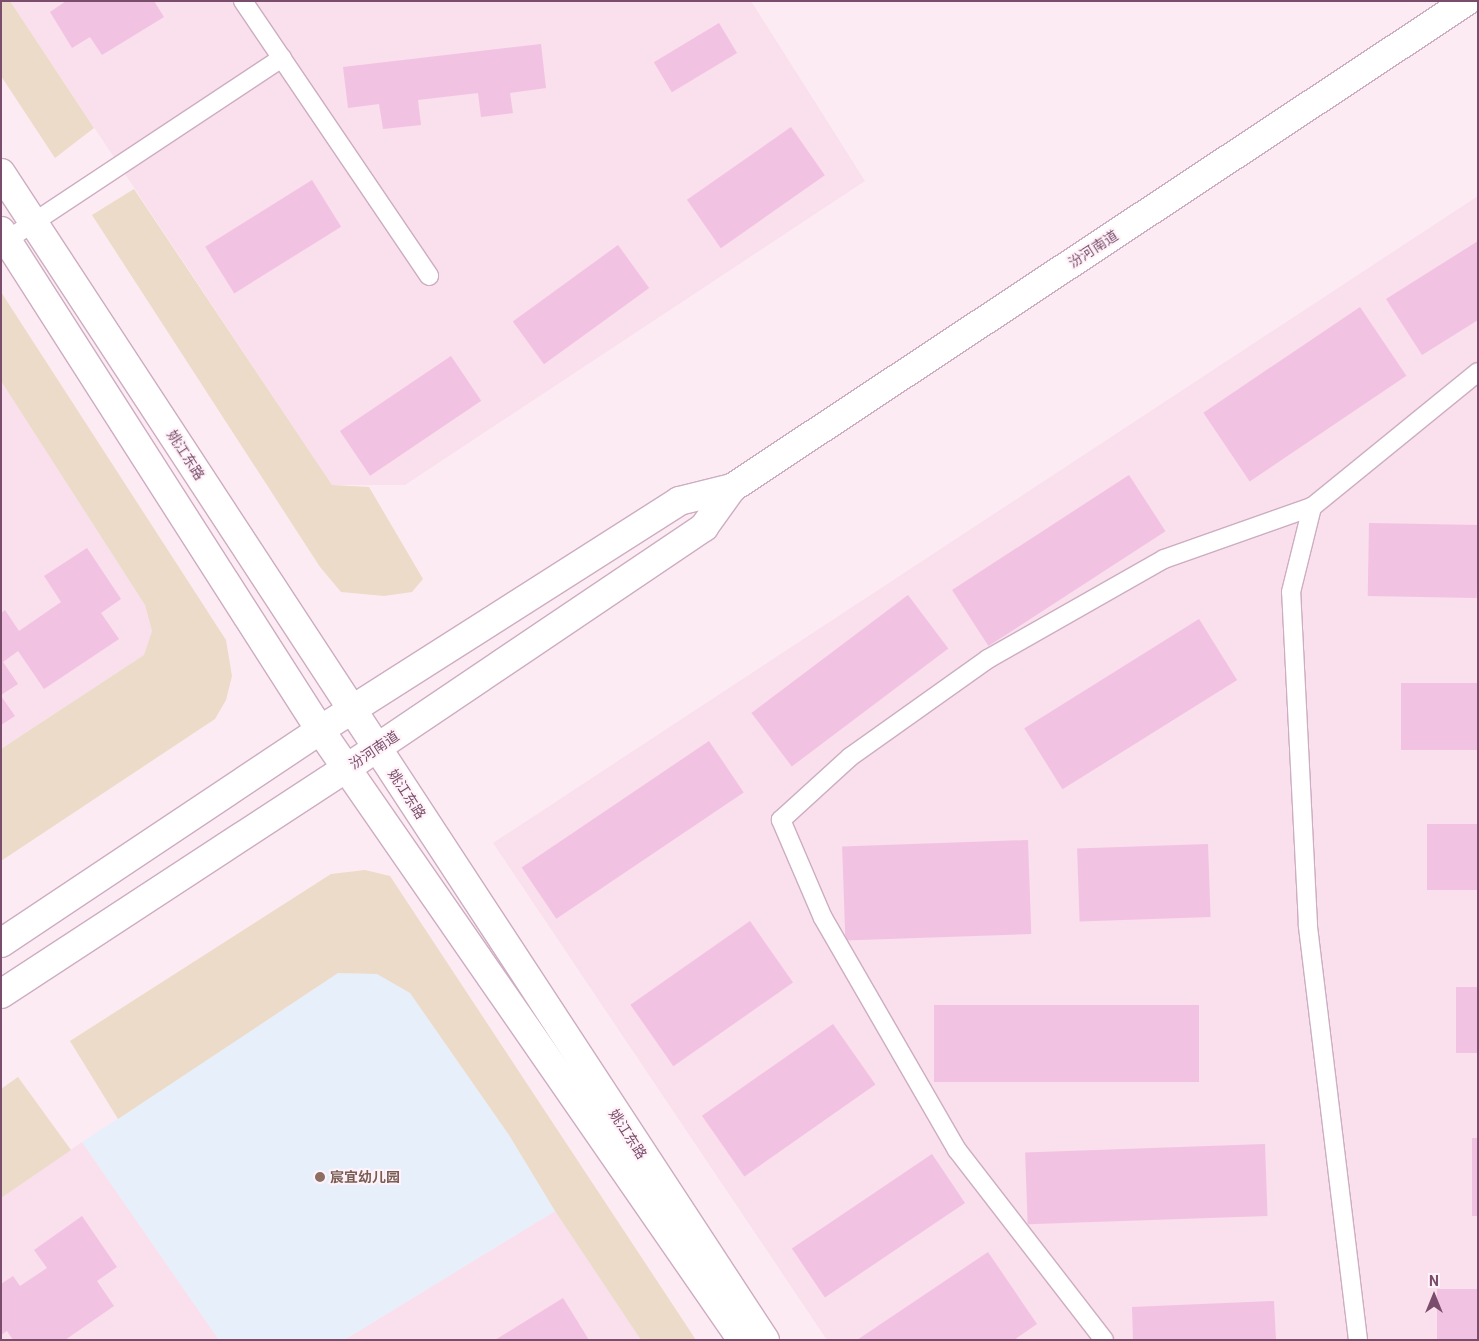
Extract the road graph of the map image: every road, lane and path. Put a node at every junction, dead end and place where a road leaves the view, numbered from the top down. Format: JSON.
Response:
{"nodes":[{"id":1,"x":244,"y":1,"type":"edge"},
{"id":2,"x":1465,"y":4,"type":"edge"},
{"id":3,"x":282,"y":58,"type":"junction"},
{"id":4,"x":1,"y":173,"type":"edge"},
{"id":5,"x":35,"y":222,"type":"junction"},
{"id":6,"x":4,"y":236,"type":"edge"},
{"id":7,"x":429,"y":276,"type":"dead end"},
{"id":8,"x":1478,"y":372,"type":"edge"},
{"id":9,"x":732,"y":488,"type":"junction"},
{"id":10,"x":1312,"y":507,"type":"junction"},
{"id":11,"x":352,"y":710,"type":"junction"},
{"id":12,"x":320,"y":730,"type":"junction"},
{"id":13,"x":377,"y":748,"type":"junction"},
{"id":14,"x":347,"y":768,"type":"junction"},
{"id":15,"x":1,"y":943,"type":"edge"},
{"id":16,"x":1,"y":994,"type":"edge"},
{"id":17,"x":742,"y":1340,"type":"edge"},
{"id":18,"x":765,"y":1340,"type":"edge"},
{"id":19,"x":1104,"y":1340,"type":"edge"},
{"id":20,"x":1358,"y":1340,"type":"edge"}],
"edges":[{"from":1,"to":3,"type":"lane"},
{"from":2,"to":9,"type":"street","name":"汾河南道"},
{"from":3,"to":5,"type":"lane"},
{"from":3,"to":7,"type":"lane"},
{"from":4,"to":5,"type":"street","name":"姚江东路"},
{"from":5,"to":6,"type":"lane"},
{"from":5,"to":11,"type":"street","name":"姚江东路"},
{"from":6,"to":12,"type":"street","name":"姚江东路"},
{"from":8,"to":10,"type":"lane"},
{"from":9,"to":11,"type":"street","name":"汾河南道"},
{"from":9,"to":13,"type":"street","name":"汾河南道"},
{"from":10,"to":19,"type":"lane"},
{"from":10,"to":20,"type":"lane"},
{"from":11,"to":12,"type":"street","name":"汾河南道"},
{"from":11,"to":13,"type":"street","name":"姚江东路"},
{"from":12,"to":14,"type":"street","name":"姚江东路"},
{"from":12,"to":15,"type":"street","name":"汾河南道"},
{"from":13,"to":14,"type":"street","name":"汾河南道"},
{"from":13,"to":18,"type":"street","name":"姚江东路"},
{"from":14,"to":16,"type":"street","name":"汾河南道"},
{"from":14,"to":17,"type":"street","name":"姚江东路"}]}
